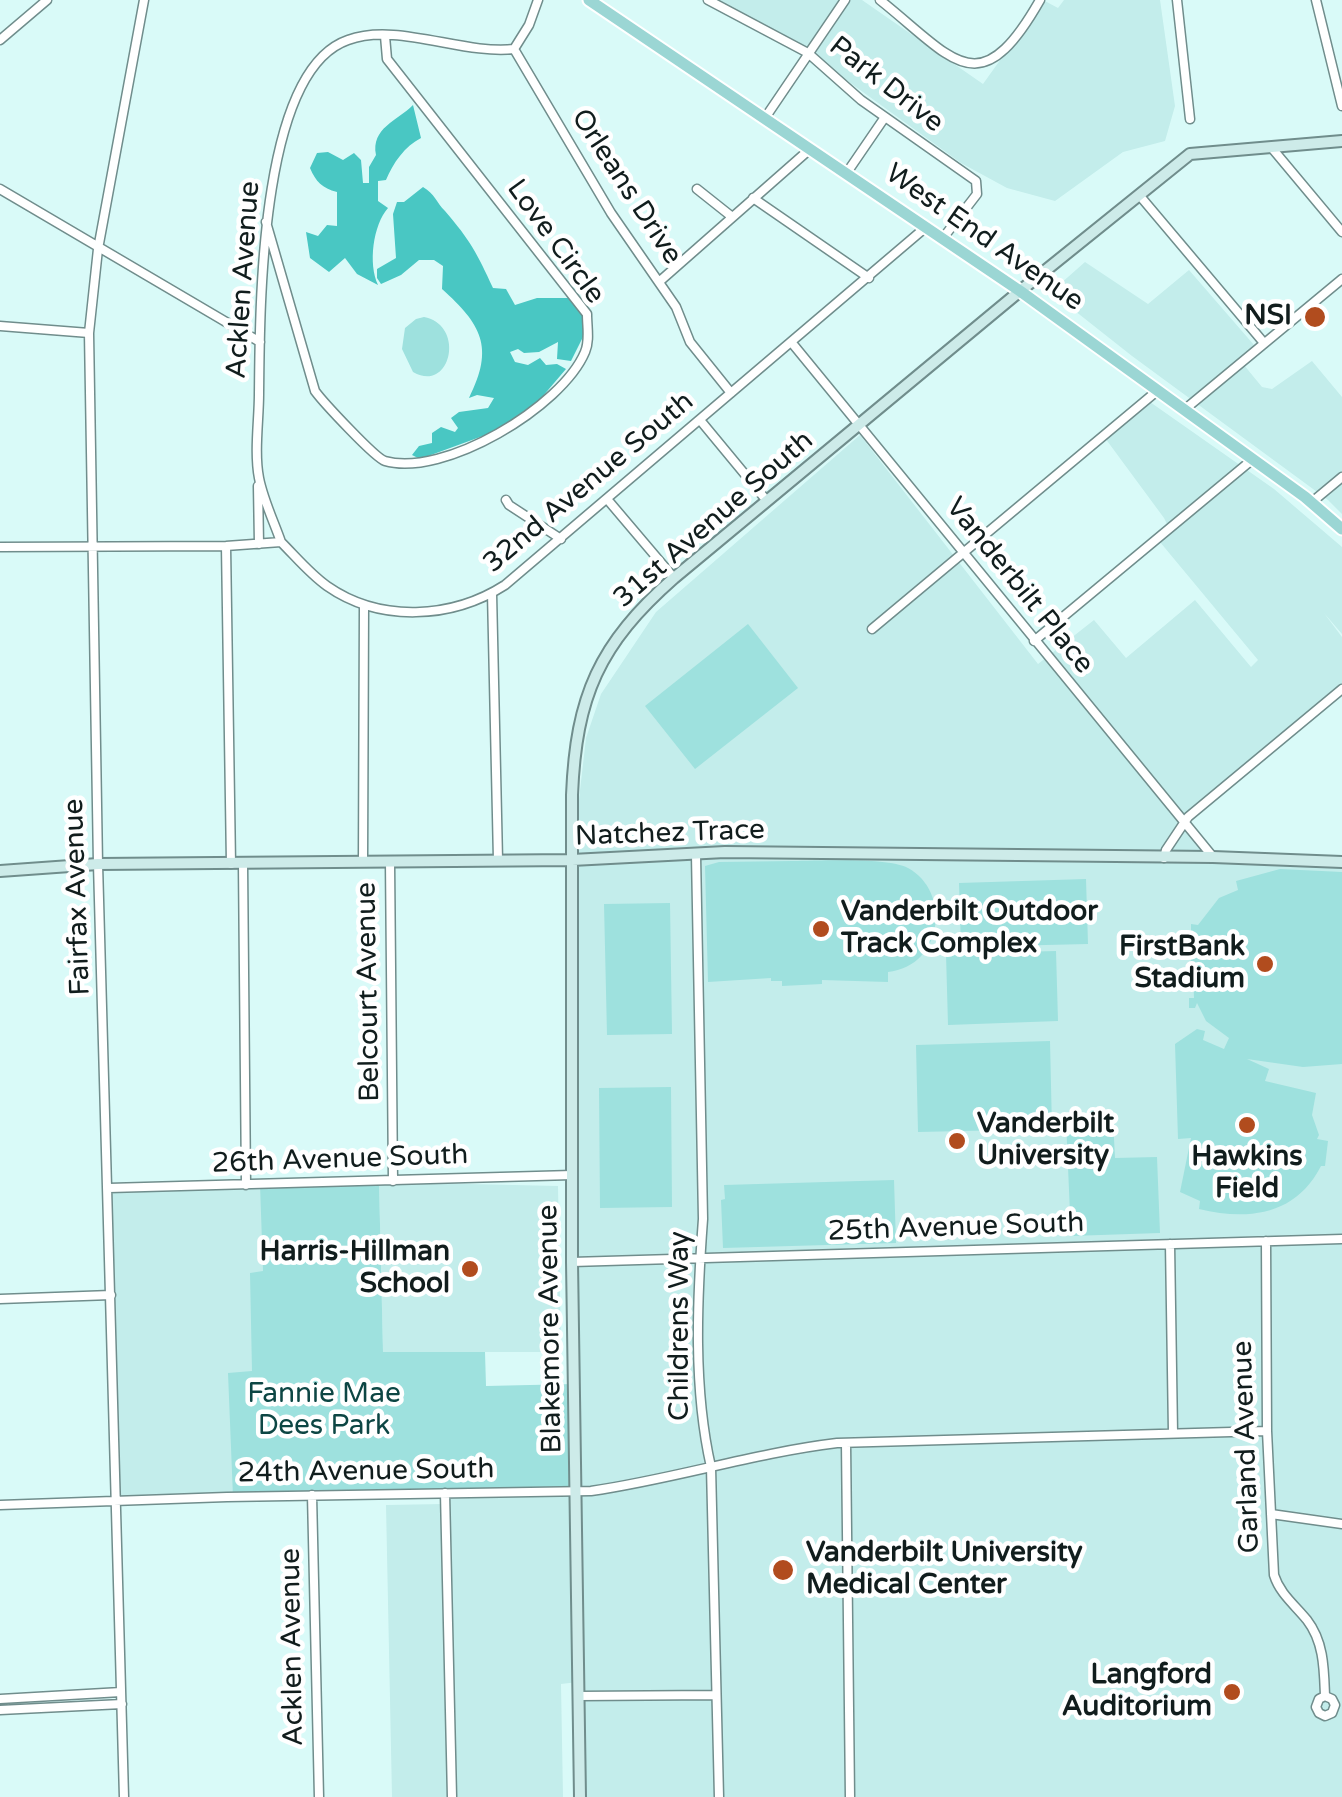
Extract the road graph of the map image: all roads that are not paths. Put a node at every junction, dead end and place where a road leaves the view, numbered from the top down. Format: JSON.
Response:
{"nodes":[{"id":1,"x":48,"y":0,"type":"edge"},
{"id":2,"x":144,"y":0,"type":"edge"},
{"id":3,"x":538,"y":0,"type":"edge"},
{"id":4,"x":589,"y":0,"type":"edge"},
{"id":5,"x":708,"y":0,"type":"edge"},
{"id":6,"x":845,"y":0,"type":"edge"},
{"id":7,"x":880,"y":0,"type":"edge"},
{"id":8,"x":1040,"y":0,"type":"edge"},
{"id":9,"x":1178,"y":0,"type":"edge"},
{"id":10,"x":1316,"y":0,"type":"edge"},
{"id":11,"x":385,"y":36,"type":"junction"},
{"id":12,"x":0,"y":40,"type":"edge"},
{"id":13,"x":514,"y":49,"type":"junction"},
{"id":14,"x":808,"y":53,"type":"junction"},
{"id":15,"x":1342,"y":106,"type":"edge"},
{"id":16,"x":885,"y":117,"type":"junction"},
{"id":17,"x":764,"y":118,"type":"junction"},
{"id":18,"x":1190,"y":119,"type":"dead end"},
{"id":19,"x":1342,"y":141,"type":"edge"},
{"id":20,"x":1272,"y":147,"type":"junction"},
{"id":21,"x":811,"y":148,"type":"junction"},
{"id":22,"x":846,"y":174,"type":"junction"},
{"id":23,"x":0,"y":189,"type":"edge"},
{"id":24,"x":696,"y":189,"type":"dead end"},
{"id":25,"x":1140,"y":196,"type":"junction"},
{"id":26,"x":752,"y":198,"type":"junction"},
{"id":27,"x":731,"y":216,"type":"junction"},
{"id":28,"x":266,"y":222,"type":"junction"},
{"id":29,"x":926,"y":227,"type":"junction"},
{"id":30,"x":1342,"y":232,"type":"edge"},
{"id":31,"x":944,"y":238,"type":"junction"},
{"id":32,"x":98,"y":249,"type":"junction"},
{"id":33,"x":869,"y":278,"type":"junction"},
{"id":34,"x":1342,"y":278,"type":"edge"},
{"id":35,"x":660,"y":281,"type":"junction"},
{"id":36,"x":1020,"y":290,"type":"junction"},
{"id":37,"x":0,"y":326,"type":"edge"},
{"id":38,"x":89,"y":333,"type":"junction"},
{"id":39,"x":260,"y":342,"type":"junction"},
{"id":40,"x":792,"y":343,"type":"junction"},
{"id":41,"x":1264,"y":343,"type":"junction"},
{"id":42,"x":1157,"y":391,"type":"junction"},
{"id":43,"x":731,"y":394,"type":"junction"},
{"id":44,"x":1184,"y":410,"type":"junction"},
{"id":45,"x":700,"y":420,"type":"junction"},
{"id":46,"x":859,"y":425,"type":"junction"},
{"id":47,"x":1253,"y":459,"type":"junction"},
{"id":48,"x":258,"y":477,"type":"junction"},
{"id":49,"x":1342,"y":478,"type":"edge"},
{"id":50,"x":607,"y":499,"type":"junction"},
{"id":51,"x":506,"y":500,"type":"dead end"},
{"id":52,"x":768,"y":502,"type":"junction"},
{"id":53,"x":1312,"y":502,"type":"junction"},
{"id":54,"x":1342,"y":529,"type":"edge"},
{"id":55,"x":561,"y":539,"type":"junction"},
{"id":56,"x":282,"y":542,"type":"junction"},
{"id":57,"x":259,"y":544,"type":"junction"},
{"id":58,"x":92,"y":546,"type":"junction"},
{"id":59,"x":226,"y":546,"type":"junction"},
{"id":60,"x":0,"y":547,"type":"edge"},
{"id":61,"x":962,"y":552,"type":"junction"},
{"id":62,"x":674,"y":578,"type":"junction"},
{"id":63,"x":492,"y":593,"type":"junction"},
{"id":64,"x":364,"y":606,"type":"junction"},
{"id":65,"x":872,"y":629,"type":"dead end"},
{"id":66,"x":1034,"y":640,"type":"junction"},
{"id":67,"x":1342,"y":689,"type":"edge"},
{"id":68,"x":1183,"y":822,"type":"junction"},
{"id":69,"x":696,"y":854,"type":"junction"},
{"id":70,"x":1213,"y":856,"type":"junction"},
{"id":71,"x":1164,"y":858,"type":"junction"},
{"id":72,"x":498,"y":860,"type":"junction"},
{"id":73,"x":572,"y":860,"type":"junction"},
{"id":74,"x":363,"y":862,"type":"junction"},
{"id":75,"x":390,"y":862,"type":"junction"},
{"id":76,"x":1342,"y":862,"type":"edge"},
{"id":77,"x":98,"y":864,"type":"junction"},
{"id":78,"x":237,"y":864,"type":"junction"},
{"id":79,"x":0,"y":871,"type":"edge"},
{"id":80,"x":572,"y":1176,"type":"junction"},
{"id":81,"x":393,"y":1181,"type":"junction"},
{"id":82,"x":246,"y":1185,"type":"junction"},
{"id":83,"x":109,"y":1188,"type":"junction"},
{"id":84,"x":1342,"y":1240,"type":"edge"},
{"id":85,"x":1266,"y":1242,"type":"junction"},
{"id":86,"x":1170,"y":1244,"type":"junction"},
{"id":87,"x":698,"y":1259,"type":"junction"},
{"id":88,"x":572,"y":1262,"type":"junction"},
{"id":89,"x":111,"y":1295,"type":"junction"},
{"id":90,"x":0,"y":1298,"type":"edge"},
{"id":91,"x":1267,"y":1431,"type":"junction"},
{"id":92,"x":1173,"y":1433,"type":"junction"},
{"id":93,"x":846,"y":1443,"type":"junction"},
{"id":94,"x":711,"y":1468,"type":"junction"},
{"id":95,"x":576,"y":1491,"type":"junction"},
{"id":96,"x":445,"y":1492,"type":"junction"},
{"id":97,"x":312,"y":1496,"type":"junction"},
{"id":98,"x":116,"y":1502,"type":"junction"},
{"id":99,"x":0,"y":1506,"type":"edge"},
{"id":100,"x":1271,"y":1514,"type":"junction"},
{"id":101,"x":1342,"y":1524,"type":"edge"},
{"id":102,"x":121,"y":1692,"type":"junction"},
{"id":103,"x":716,"y":1695,"type":"junction"},
{"id":104,"x":579,"y":1696,"type":"junction"},
{"id":105,"x":1325,"y":1696,"type":"dead end"},
{"id":106,"x":0,"y":1699,"type":"edge"},
{"id":107,"x":122,"y":1704,"type":"junction"},
{"id":108,"x":0,"y":1710,"type":"edge"},
{"id":109,"x":124,"y":1797,"type":"edge"},
{"id":110,"x":319,"y":1797,"type":"edge"},
{"id":111,"x":452,"y":1797,"type":"edge"},
{"id":112,"x":580,"y":1797,"type":"edge"},
{"id":113,"x":719,"y":1797,"type":"edge"},
{"id":114,"x":850,"y":1797,"type":"edge"}],
"edges":[{"from":1,"to":12,"type":"street"},
{"from":2,"to":32,"type":"street","name":"Fairfax Avenue"},
{"from":3,"to":13,"type":"street"},
{"from":4,"to":17,"type":"main road","name":"West End Avenue"},
{"from":5,"to":14,"type":"street","name":"Park Drive"},
{"from":6,"to":14,"type":"street"},
{"from":7,"to":8,"type":"street"},
{"from":9,"to":18,"type":"street"},
{"from":10,"to":15,"type":"street"},
{"from":11,"to":13,"type":"street","name":"Acklen Avenue"},
{"from":11,"to":28,"type":"street","name":"Acklen Avenue"},
{"from":11,"to":28,"type":"street","name":"Love Circle"},
{"from":13,"to":35,"type":"street","name":"Orleans Drive"},
{"from":14,"to":16,"type":"street","name":"Park Drive"},
{"from":14,"to":17,"type":"street"},
{"from":16,"to":22,"type":"street"},
{"from":16,"to":31,"type":"street","name":"Park Drive"},
{"from":17,"to":21,"type":"main road","name":"West End Avenue"},
{"from":19,"to":20,"type":"main road","name":"31st Avenue South"},
{"from":20,"to":25,"type":"main road","name":"31st Avenue South"},
{"from":20,"to":30,"type":"street"},
{"from":21,"to":22,"type":"main road","name":"West End Avenue"},
{"from":21,"to":26,"type":"street"},
{"from":22,"to":29,"type":"main road","name":"West End Avenue"},
{"from":23,"to":32,"type":"street"},
{"from":24,"to":27,"type":"street"},
{"from":25,"to":36,"type":"main road","name":"31st Avenue South"},
{"from":25,"to":41,"type":"street"},
{"from":26,"to":27,"type":"street"},
{"from":26,"to":33,"type":"street"},
{"from":27,"to":35,"type":"street"},
{"from":28,"to":39,"type":"street","name":"Acklen Avenue"},
{"from":29,"to":31,"type":"main road","name":"West End Avenue"},
{"from":29,"to":33,"type":"street","name":"32nd Avenue South"},
{"from":31,"to":36,"type":"main road","name":"West End Avenue"},
{"from":32,"to":38,"type":"street","name":"Fairfax Avenue"},
{"from":32,"to":39,"type":"street"},
{"from":33,"to":40,"type":"street","name":"32nd Avenue South"},
{"from":34,"to":41,"type":"street"},
{"from":35,"to":43,"type":"street","name":"Orleans Drive"},
{"from":36,"to":42,"type":"main road","name":"West End Avenue"},
{"from":36,"to":46,"type":"main road","name":"31st Avenue South"},
{"from":37,"to":38,"type":"street"},
{"from":38,"to":58,"type":"street","name":"Fairfax Avenue"},
{"from":39,"to":48,"type":"street","name":"Acklen Avenue"},
{"from":40,"to":43,"type":"street","name":"32nd Avenue South"},
{"from":40,"to":46,"type":"street","name":"Vanderbilt Place"},
{"from":41,"to":44,"type":"street"},
{"from":42,"to":44,"type":"main road","name":"West End Avenue"},
{"from":42,"to":61,"type":"street"},
{"from":43,"to":45,"type":"street","name":"32nd Avenue South"},
{"from":44,"to":47,"type":"main road","name":"West End Avenue"},
{"from":45,"to":50,"type":"street","name":"32nd Avenue South"},
{"from":45,"to":52,"type":"street"},
{"from":46,"to":52,"type":"main road","name":"31st Avenue South"},
{"from":46,"to":61,"type":"street","name":"Vanderbilt Place"},
{"from":47,"to":53,"type":"main road","name":"West End Avenue"},
{"from":47,"to":66,"type":"street"},
{"from":48,"to":56,"type":"street","name":"Acklen Avenue"},
{"from":48,"to":57,"type":"street","name":"Acklen Avenue"},
{"from":49,"to":53,"type":"street"},
{"from":50,"to":55,"type":"street","name":"32nd Avenue South"},
{"from":50,"to":62,"type":"street"},
{"from":51,"to":55,"type":"street"},
{"from":52,"to":62,"type":"main road","name":"31st Avenue South"},
{"from":53,"to":54,"type":"main road","name":"West End Avenue"},
{"from":55,"to":63,"type":"street","name":"32nd Avenue South"},
{"from":56,"to":57,"type":"street"},
{"from":56,"to":64,"type":"street","name":"32nd Avenue South"},
{"from":57,"to":59,"type":"street"},
{"from":58,"to":59,"type":"street"},
{"from":58,"to":60,"type":"street"},
{"from":58,"to":77,"type":"street","name":"Fairfax Avenue"},
{"from":59,"to":78,"type":"street"},
{"from":61,"to":65,"type":"street"},
{"from":61,"to":66,"type":"street","name":"Vanderbilt Place"},
{"from":62,"to":73,"type":"main road","name":"31st Avenue South"},
{"from":63,"to":64,"type":"street","name":"32nd Avenue South"},
{"from":63,"to":72,"type":"street"},
{"from":64,"to":74,"type":"street","name":"Belcourt Avenue"},
{"from":66,"to":68,"type":"street","name":"Vanderbilt Place"},
{"from":67,"to":68,"type":"street"},
{"from":68,"to":70,"type":"street","name":"Vanderbilt Place"},
{"from":68,"to":71,"type":"street"},
{"from":69,"to":71,"type":"main road","name":"Natchez Trace"},
{"from":69,"to":73,"type":"main road","name":"Natchez Trace"},
{"from":69,"to":87,"type":"street","name":"Childrens Way"},
{"from":70,"to":71,"type":"main road","name":"Natchez Trace"},
{"from":70,"to":76,"type":"main road","name":"Natchez Trace"},
{"from":72,"to":73,"type":"main road","name":"Natchez Trace"},
{"from":72,"to":75,"type":"main road","name":"Natchez Trace"},
{"from":73,"to":80,"type":"main road","name":"Blakemore Avenue"},
{"from":74,"to":75,"type":"main road","name":"Natchez Trace"},
{"from":74,"to":78,"type":"main road","name":"Natchez Trace"},
{"from":75,"to":81,"type":"street","name":"Belcourt Avenue"},
{"from":77,"to":78,"type":"main road","name":"Natchez Trace"},
{"from":77,"to":79,"type":"main road","name":"Natchez Trace"},
{"from":77,"to":83,"type":"street","name":"Fairfax Avenue"},
{"from":78,"to":82,"type":"street"},
{"from":80,"to":81,"type":"street","name":"26th Avenue South"},
{"from":80,"to":88,"type":"main road","name":"Blakemore Avenue"},
{"from":81,"to":82,"type":"street","name":"26th Avenue South"},
{"from":82,"to":83,"type":"street","name":"26th Avenue South"},
{"from":83,"to":89,"type":"street","name":"Fairfax Avenue"},
{"from":84,"to":85,"type":"street","name":"25th Avenue South"},
{"from":85,"to":86,"type":"street","name":"25th Avenue South"},
{"from":85,"to":91,"type":"street","name":"Garland Avenue"},
{"from":86,"to":87,"type":"street","name":"25th Avenue South"},
{"from":86,"to":92,"type":"street"},
{"from":87,"to":88,"type":"street","name":"25th Avenue South"},
{"from":87,"to":94,"type":"street","name":"Childrens Way"},
{"from":88,"to":95,"type":"main road","name":"Blakemore Avenue"},
{"from":89,"to":90,"type":"street"},
{"from":89,"to":98,"type":"street","name":"Fairfax Avenue"},
{"from":91,"to":92,"type":"street","name":"24th Avenue South"},
{"from":91,"to":100,"type":"street","name":"Garland Avenue"},
{"from":92,"to":93,"type":"street","name":"24th Avenue South"},
{"from":93,"to":94,"type":"street","name":"24th Avenue South"},
{"from":93,"to":114,"type":"street"},
{"from":94,"to":95,"type":"street","name":"24th Avenue South"},
{"from":94,"to":103,"type":"street","name":"Childrens Way"},
{"from":95,"to":96,"type":"street","name":"24th Avenue South"},
{"from":95,"to":104,"type":"main road","name":"Blakemore Avenue"},
{"from":96,"to":97,"type":"street","name":"24th Avenue South"},
{"from":96,"to":111,"type":"street"},
{"from":97,"to":98,"type":"street","name":"24th Avenue South"},
{"from":97,"to":110,"type":"street","name":"Acklen Avenue"},
{"from":98,"to":99,"type":"street","name":"24th Avenue South"},
{"from":98,"to":102,"type":"street","name":"Fairfax Avenue"},
{"from":100,"to":101,"type":"street"},
{"from":100,"to":105,"type":"street","name":"Garland Avenue"},
{"from":102,"to":106,"type":"street"},
{"from":102,"to":107,"type":"street","name":"Fairfax Avenue"},
{"from":103,"to":104,"type":"street"},
{"from":103,"to":113,"type":"street","name":"Childrens Way"},
{"from":104,"to":112,"type":"main road","name":"Blakemore Avenue"},
{"from":107,"to":108,"type":"street"},
{"from":107,"to":109,"type":"street","name":"Fairfax Avenue"}]}
